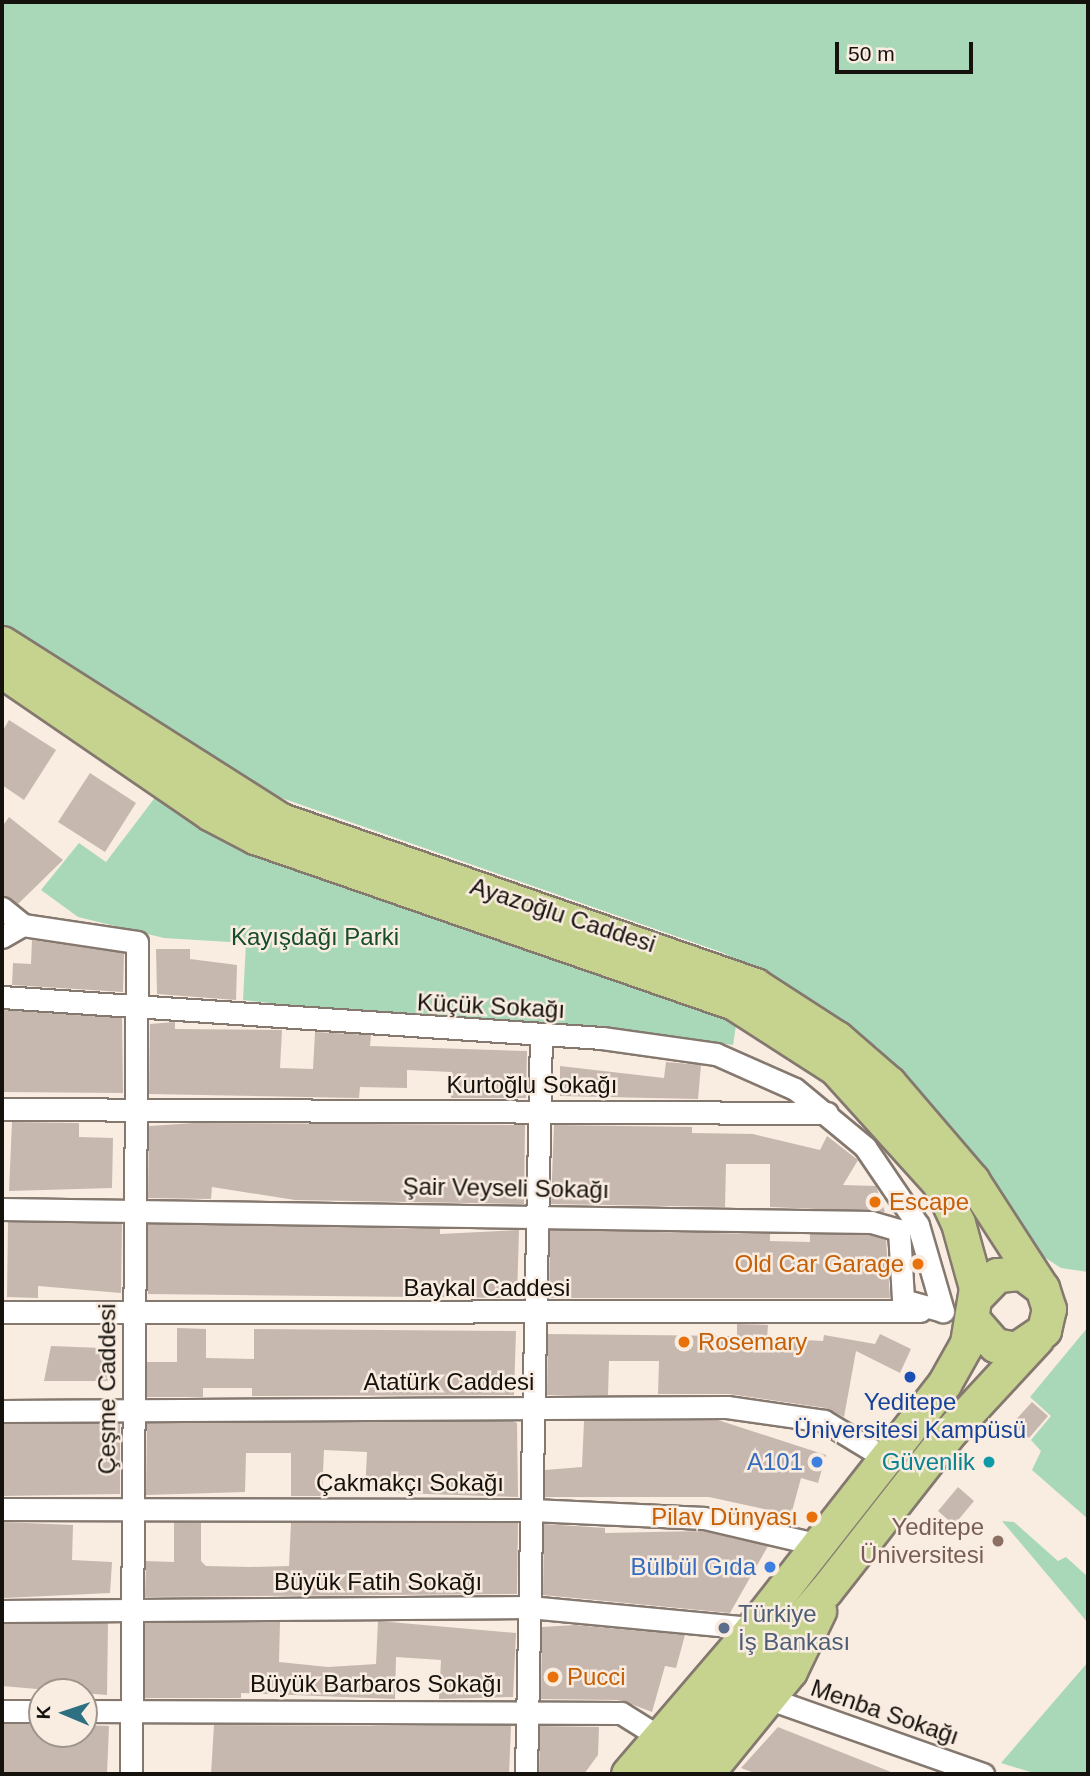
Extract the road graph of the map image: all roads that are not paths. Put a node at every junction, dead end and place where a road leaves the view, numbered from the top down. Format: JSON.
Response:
{"nodes":[{"id":1,"x":2,"y":643,"type":"edge"},
{"id":2,"x":2,"y":671,"type":"edge"},
{"id":3,"x":2,"y":908,"type":"edge"},
{"id":4,"x":31,"y":925,"type":"junction"},
{"id":5,"x":2,"y":937,"type":"edge"},
{"id":6,"x":2,"y":997,"type":"edge"},
{"id":7,"x":137,"y":1004,"type":"junction"},
{"id":8,"x":541,"y":1035,"type":"junction"},
{"id":9,"x":2,"y":1109,"type":"edge"},
{"id":10,"x":136,"y":1109,"type":"junction"},
{"id":11,"x":540,"y":1111,"type":"junction"},
{"id":12,"x":827,"y":1113,"type":"junction"},
{"id":13,"x":2,"y":1209,"type":"edge"},
{"id":14,"x":135,"y":1210,"type":"junction"},
{"id":15,"x":538,"y":1214,"type":"junction"},
{"id":16,"x":1042,"y":1288,"type":"junction"},
{"id":17,"x":966,"y":1310,"type":"junction"},
{"id":18,"x":2,"y":1312,"type":"edge"},
{"id":19,"x":134,"y":1313,"type":"junction"},
{"id":20,"x":536,"y":1314,"type":"junction"},
{"id":21,"x":1037,"y":1338,"type":"junction"},
{"id":22,"x":534,"y":1408,"type":"junction"},
{"id":23,"x":134,"y":1410,"type":"junction"},
{"id":24,"x":2,"y":1411,"type":"edge"},
{"id":25,"x":885,"y":1458,"type":"junction"},
{"id":26,"x":2,"y":1509,"type":"edge"},
{"id":27,"x":133,"y":1509,"type":"junction"},
{"id":28,"x":532,"y":1510,"type":"junction"},
{"id":29,"x":816,"y":1544,"type":"junction"},
{"id":30,"x":826,"y":1590,"type":"junction"},
{"id":31,"x":529,"y":1607,"type":"junction"},
{"id":32,"x":132,"y":1610,"type":"junction"},
{"id":33,"x":2,"y":1611,"type":"edge"},
{"id":34,"x":753,"y":1629,"type":"junction"},
{"id":35,"x":770,"y":1699,"type":"junction"},
{"id":36,"x":131,"y":1710,"type":"junction"},
{"id":37,"x":527,"y":1710,"type":"junction"},
{"id":38,"x":2,"y":1711,"type":"edge"},
{"id":39,"x":28,"y":1711,"type":"edge"},
{"id":40,"x":98,"y":1711,"type":"edge"},
{"id":41,"x":661,"y":1738,"type":"junction"},
{"id":42,"x":131,"y":1774,"type":"edge"},
{"id":43,"x":526,"y":1774,"type":"edge"},
{"id":44,"x":628,"y":1774,"type":"edge"},
{"id":45,"x":667,"y":1774,"type":"edge"},
{"id":46,"x":706,"y":1774,"type":"edge"},
{"id":47,"x":983,"y":1774,"type":"edge"}],
"edges":[{"from":1,"to":16,"type":"main road","name":"Ayazoğlu Caddesi"},
{"from":2,"to":17,"type":"main road","name":"Ayazoğlu Caddesi"},
{"from":3,"to":4,"type":"street"},
{"from":4,"to":5,"type":"street"},
{"from":4,"to":7,"type":"street"},
{"from":6,"to":7,"type":"street","name":"Küçük Sokağı"},
{"from":7,"to":8,"type":"street","name":"Küçük Sokağı"},
{"from":7,"to":10,"type":"street","name":"Çeşme Caddesi"},
{"from":8,"to":11,"type":"street"},
{"from":8,"to":12,"type":"street","name":"Küçük Sokağı"},
{"from":9,"to":10,"type":"street","name":"Kurtoğlu Sokağı"},
{"from":10,"to":11,"type":"street","name":"Kurtoğlu Sokağı"},
{"from":10,"to":14,"type":"street","name":"Çeşme Caddesi"},
{"from":11,"to":12,"type":"street","name":"Kurtoğlu Sokağı"},
{"from":11,"to":15,"type":"street"},
{"from":12,"to":17,"type":"street"},
{"from":13,"to":14,"type":"street","name":"Şair Veyseli Sokağı"},
{"from":14,"to":15,"type":"street","name":"Şair Veyseli Sokağı"},
{"from":14,"to":19,"type":"street","name":"Çeşme Caddesi"},
{"from":15,"to":17,"type":"street","name":"Şair Veyseli Sokağı"},
{"from":15,"to":20,"type":"street"},
{"from":16,"to":17,"type":"main road"},
{"from":16,"to":21,"type":"main road"},
{"from":17,"to":20,"type":"street","name":"Baykal Caddesi"},
{"from":17,"to":21,"type":"main road"},
{"from":17,"to":25,"type":"main road"},
{"from":18,"to":19,"type":"street","name":"Baykal Caddesi"},
{"from":19,"to":20,"type":"street","name":"Baykal Caddesi"},
{"from":19,"to":23,"type":"street","name":"Çeşme Caddesi"},
{"from":20,"to":22,"type":"street"},
{"from":21,"to":30,"type":"main road"},
{"from":22,"to":23,"type":"street","name":"Atatürk Caddesi"},
{"from":22,"to":25,"type":"street","name":"Atatürk Caddesi"},
{"from":22,"to":28,"type":"street"},
{"from":23,"to":24,"type":"street","name":"Atatürk Caddesi"},
{"from":23,"to":27,"type":"street","name":"Çeşme Caddesi"},
{"from":25,"to":29,"type":"main road"},
{"from":26,"to":27,"type":"street","name":"Çakmakçı Sokağı"},
{"from":27,"to":28,"type":"street","name":"Çakmakçı Sokağı"},
{"from":27,"to":32,"type":"street","name":"Çeşme Caddesi"},
{"from":28,"to":29,"type":"street","name":"Çakmakçı Sokağı"},
{"from":28,"to":31,"type":"street"},
{"from":29,"to":34,"type":"main road"},
{"from":30,"to":35,"type":"main road"},
{"from":30,"to":45,"type":"main road"},
{"from":31,"to":32,"type":"street","name":"Büyük Fatih Sokağı"},
{"from":31,"to":34,"type":"street","name":"Büyük Fatih Sokağı"},
{"from":31,"to":37,"type":"street"},
{"from":32,"to":33,"type":"street","name":"Büyük Fatih Sokağı"},
{"from":32,"to":36,"type":"street","name":"Çeşme Caddesi"},
{"from":34,"to":41,"type":"main road"},
{"from":35,"to":46,"type":"main road"},
{"from":35,"to":47,"type":"street","name":"Menba Sokağı"},
{"from":36,"to":37,"type":"street","name":"Büyük Barbaros Sokağı"},
{"from":36,"to":40,"type":"street","name":"Büyük Barbaros Sokağı"},
{"from":36,"to":42,"type":"street","name":"Çeşme Caddesi"},
{"from":37,"to":41,"type":"street","name":"Büyük Barbaros Sokağı"},
{"from":37,"to":43,"type":"street"},
{"from":38,"to":39,"type":"street"},
{"from":41,"to":44,"type":"main road"}]}
